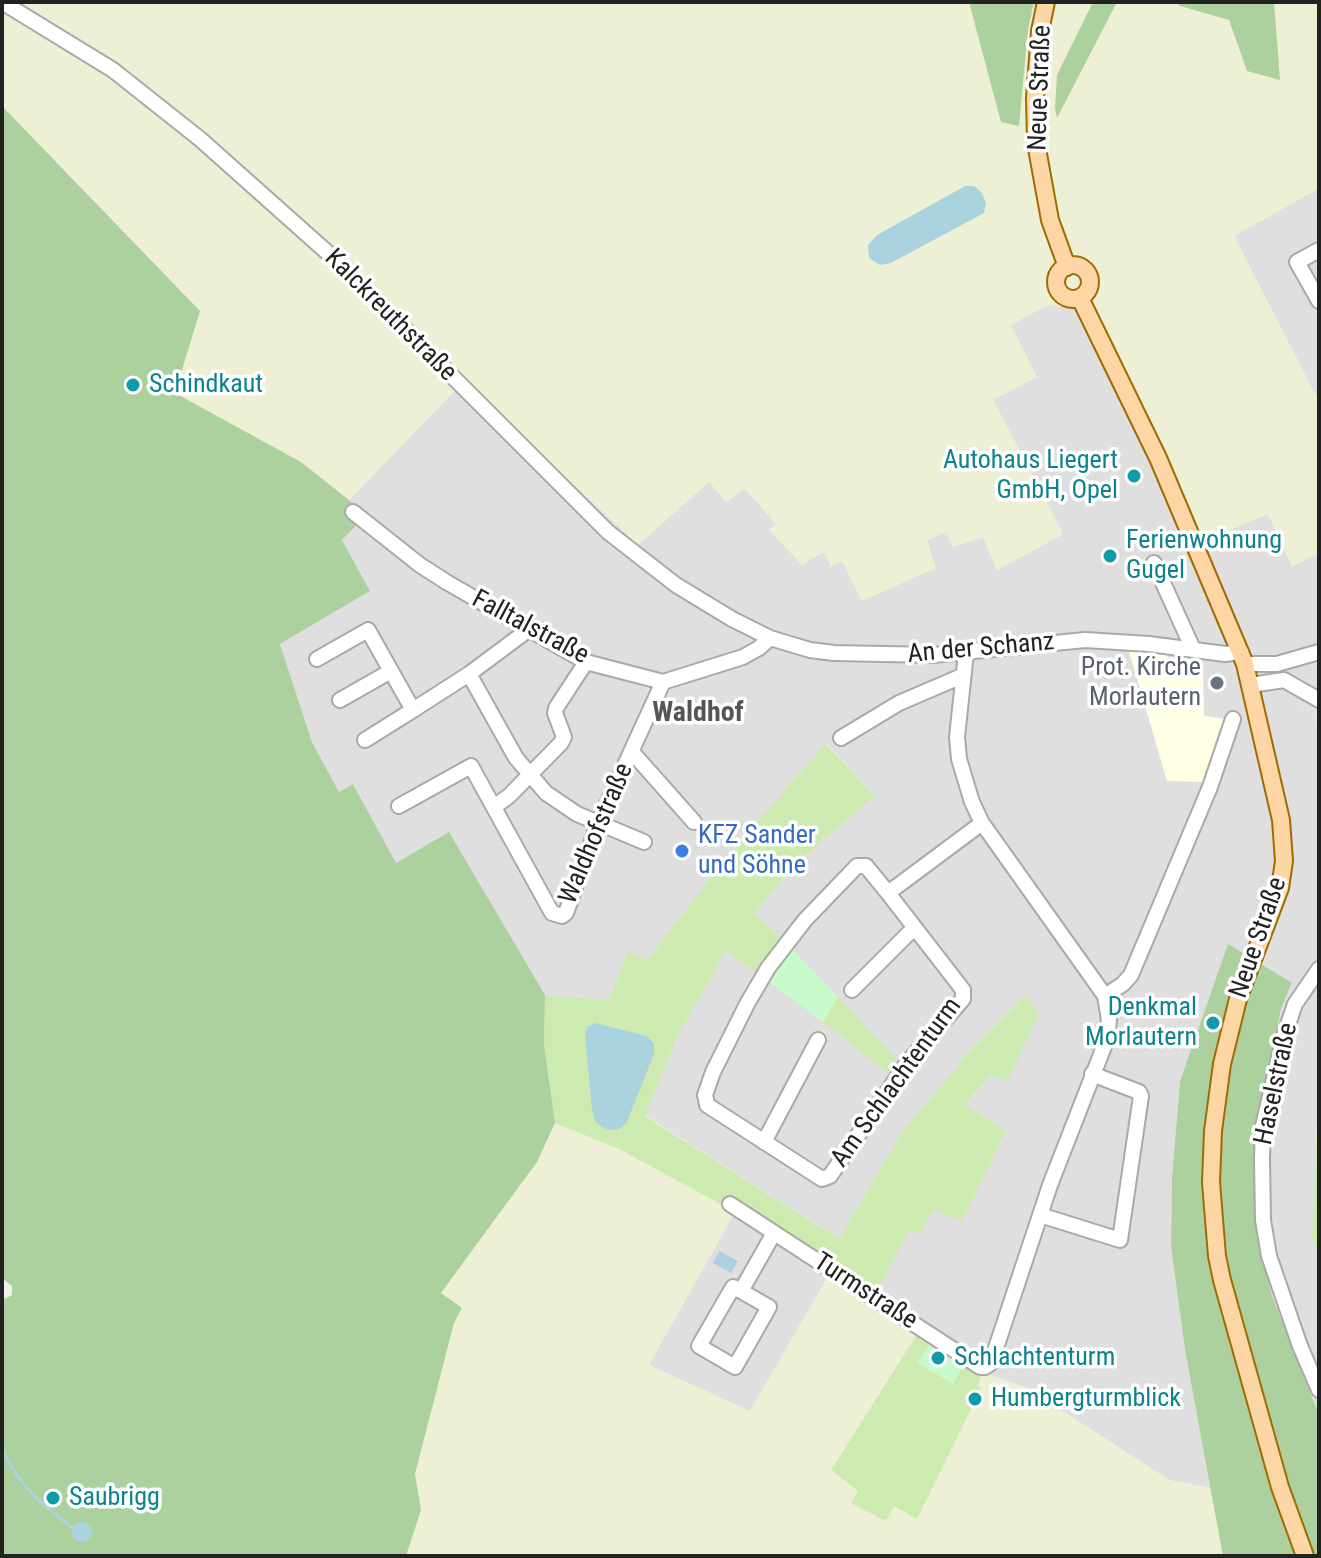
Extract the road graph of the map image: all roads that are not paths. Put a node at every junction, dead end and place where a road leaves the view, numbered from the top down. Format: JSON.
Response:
{"nodes":[{"id":1,"x":2,"y":2,"type":"edge"},
{"id":2,"x":1046,"y":2,"type":"edge"},
{"id":3,"x":1319,"y":250,"type":"edge"},
{"id":4,"x":1067,"y":267,"type":"junction"},
{"id":5,"x":1080,"y":298,"type":"junction"},
{"id":6,"x":1319,"y":301,"type":"edge"},
{"id":7,"x":353,"y":512,"type":"dead end"},
{"id":8,"x":1154,"y":563,"type":"dead end"},
{"id":9,"x":528,"y":630,"type":"junction"},
{"id":10,"x":770,"y":638,"type":"junction"},
{"id":11,"x":1193,"y":649,"type":"junction"},
{"id":12,"x":1319,"y":652,"type":"edge"},
{"id":13,"x":966,"y":653,"type":"junction"},
{"id":14,"x":1243,"y":658,"type":"junction"},
{"id":15,"x":317,"y":659,"type":"dead end"},
{"id":16,"x":586,"y":662,"type":"junction"},
{"id":17,"x":1277,"y":664,"type":"junction"},
{"id":18,"x":391,"y":671,"type":"junction"},
{"id":19,"x":469,"y":674,"type":"junction"},
{"id":20,"x":962,"y":676,"type":"junction"},
{"id":21,"x":1279,"y":680,"type":"junction"},
{"id":22,"x":663,"y":682,"type":"junction"},
{"id":23,"x":1251,"y":685,"type":"junction"},
{"id":24,"x":340,"y":700,"type":"dead end"},
{"id":25,"x":1319,"y":700,"type":"edge"},
{"id":26,"x":413,"y":710,"type":"junction"},
{"id":27,"x":1233,"y":719,"type":"dead end"},
{"id":28,"x":841,"y":738,"type":"dead end"},
{"id":29,"x":365,"y":740,"type":"dead end"},
{"id":30,"x":632,"y":752,"type":"junction"},
{"id":31,"x":530,"y":774,"type":"junction"},
{"id":32,"x":399,"y":806,"type":"dead end"},
{"id":33,"x":494,"y":807,"type":"junction"},
{"id":34,"x":694,"y":822,"type":"dead end"},
{"id":35,"x":982,"y":823,"type":"junction"},
{"id":36,"x":598,"y":824,"type":"junction"},
{"id":37,"x":644,"y":842,"type":"dead end"},
{"id":38,"x":888,"y":893,"type":"junction"},
{"id":39,"x":913,"y":929,"type":"junction"},
{"id":40,"x":1319,"y":969,"type":"edge"},
{"id":41,"x":852,"y":990,"type":"dead end"},
{"id":42,"x":1105,"y":996,"type":"junction"},
{"id":43,"x":818,"y":1040,"type":"dead end"},
{"id":44,"x":1092,"y":1074,"type":"junction"},
{"id":45,"x":764,"y":1142,"type":"junction"},
{"id":46,"x":730,"y":1204,"type":"dead end"},
{"id":47,"x":1040,"y":1215,"type":"junction"},
{"id":48,"x":774,"y":1233,"type":"junction"},
{"id":49,"x":741,"y":1291,"type":"junction"},
{"id":50,"x":1319,"y":1390,"type":"edge"},
{"id":51,"x":1305,"y":1556,"type":"edge"}],
"edges":[{"from":1,"to":10,"type":"street","name":"Kalckreuthstraße"},
{"from":2,"to":4,"type":"main road","name":"Neue Straße"},
{"from":3,"to":6,"type":"street"},
{"from":4,"to":5,"type":"main road","name":"Neue Straße"},
{"from":4,"to":5,"type":"main road","name":"Neue Straße"},
{"from":5,"to":14,"type":"main road","name":"Neue Straße"},
{"from":7,"to":9,"type":"street","name":"Falltalstraße"},
{"from":8,"to":11,"type":"street"},
{"from":9,"to":16,"type":"street","name":"Falltalstraße"},
{"from":9,"to":19,"type":"street"},
{"from":10,"to":13,"type":"street","name":"An der Schanz"},
{"from":10,"to":22,"type":"street"},
{"from":11,"to":13,"type":"street","name":"An der Schanz"},
{"from":11,"to":14,"type":"street","name":"An der Schanz"},
{"from":12,"to":17,"type":"street","name":"An der Schanz"},
{"from":13,"to":20,"type":"street"},
{"from":14,"to":17,"type":"street","name":"An der Schanz"},
{"from":14,"to":23,"type":"main road","name":"Neue Straße"},
{"from":15,"to":18,"type":"street"},
{"from":16,"to":22,"type":"street","name":"Falltalstraße"},
{"from":16,"to":31,"type":"street"},
{"from":17,"to":21,"type":"street"},
{"from":18,"to":24,"type":"street"},
{"from":18,"to":26,"type":"street"},
{"from":19,"to":26,"type":"street"},
{"from":19,"to":31,"type":"street"},
{"from":20,"to":28,"type":"street"},
{"from":20,"to":35,"type":"street"},
{"from":21,"to":23,"type":"street"},
{"from":21,"to":25,"type":"street"},
{"from":22,"to":30,"type":"street","name":"Waldhofstraße"},
{"from":23,"to":51,"type":"main road","name":"Neue Straße"},
{"from":26,"to":29,"type":"street"},
{"from":27,"to":42,"type":"street"},
{"from":30,"to":34,"type":"street","name":"Waldhofstraße"},
{"from":30,"to":36,"type":"street","name":"Waldhofstraße"},
{"from":31,"to":33,"type":"street"},
{"from":31,"to":36,"type":"street"},
{"from":32,"to":33,"type":"street"},
{"from":33,"to":36,"type":"street","name":"Waldhofstraße"},
{"from":35,"to":38,"type":"street"},
{"from":35,"to":42,"type":"street"},
{"from":36,"to":37,"type":"street"},
{"from":38,"to":39,"type":"street","name":"Am Schlachtenturm"},
{"from":38,"to":45,"type":"street","name":"Am Schlachtenturm"},
{"from":39,"to":41,"type":"street"},
{"from":39,"to":45,"type":"street","name":"Am Schlachtenturm"},
{"from":40,"to":50,"type":"street","name":"Haselstraße"},
{"from":42,"to":44,"type":"street","name":"Turmstraße"},
{"from":43,"to":45,"type":"street"},
{"from":44,"to":47,"type":"street","name":"Turmstraße"},
{"from":44,"to":47,"type":"street"},
{"from":46,"to":48,"type":"street","name":"Turmstraße"},
{"from":47,"to":48,"type":"street","name":"Turmstraße"},
{"from":48,"to":49,"type":"street"},
{"from":49,"to":49,"type":"street"}]}
